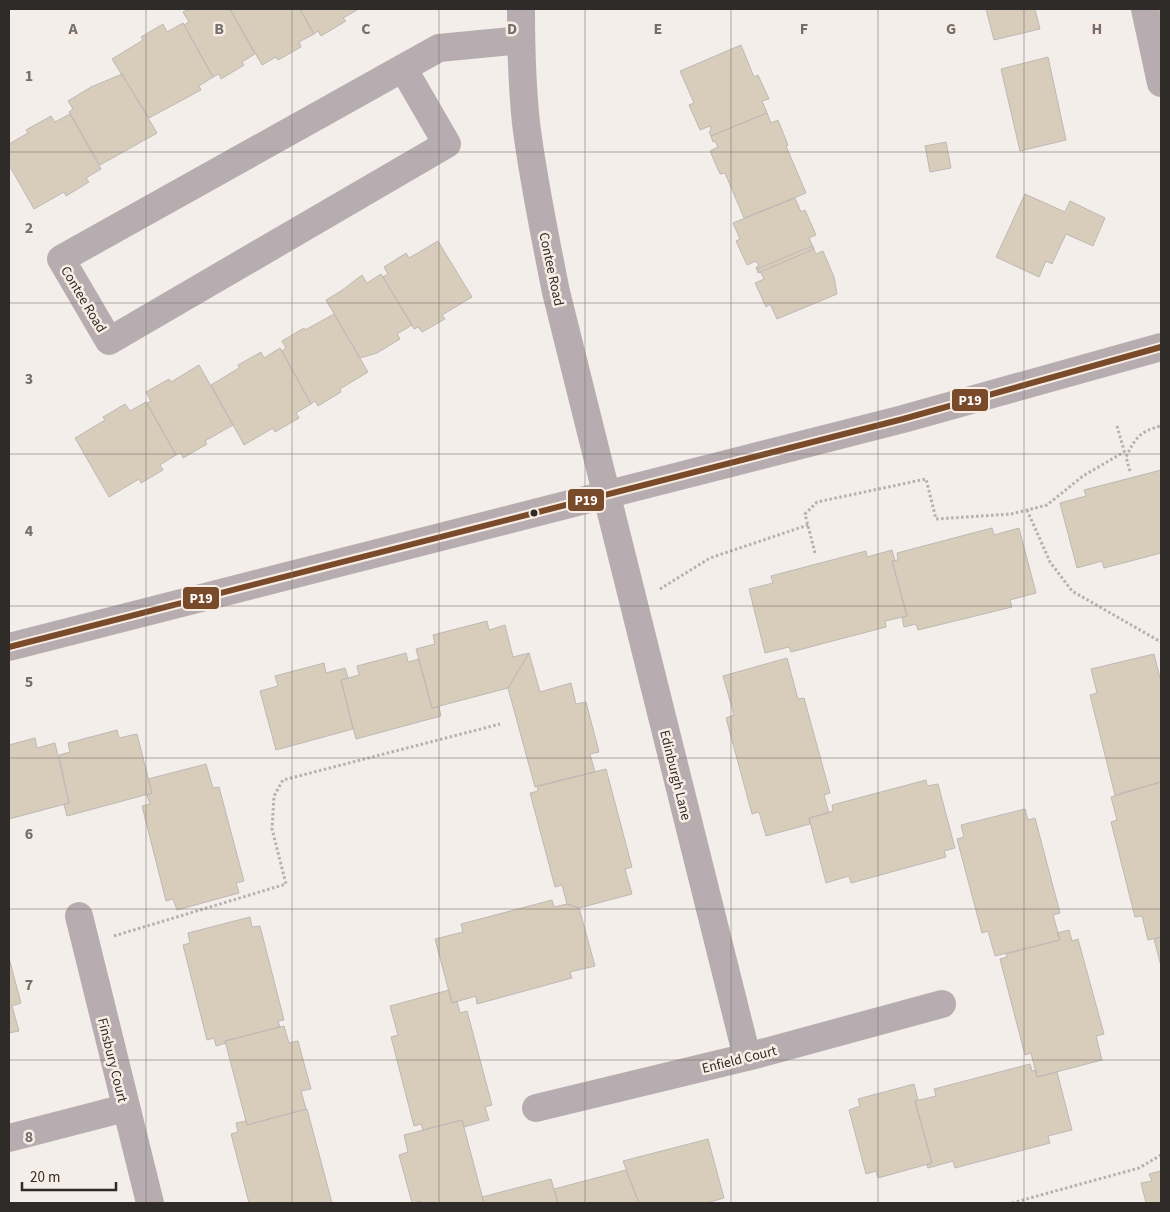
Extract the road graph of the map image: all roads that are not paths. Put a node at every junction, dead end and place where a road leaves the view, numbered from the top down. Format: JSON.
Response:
{"nodes":[{"id":1,"x":521,"y":9,"type":"edge"},
{"id":2,"x":1145,"y":9,"type":"edge"},
{"id":3,"x":521,"y":40,"type":"junction"},
{"id":4,"x":402,"y":68,"type":"junction"},
{"id":5,"x":1161,"y":83,"type":"edge"},
{"id":6,"x":1161,"y":348,"type":"edge"},
{"id":7,"x":606,"y":493,"type":"junction"},
{"id":8,"x":9,"y":647,"type":"edge"},
{"id":9,"x":79,"y":916,"type":"dead end"},
{"id":10,"x":942,"y":1004,"type":"dead end"},
{"id":11,"x":747,"y":1057,"type":"junction"},
{"id":12,"x":125,"y":1108,"type":"junction"},
{"id":13,"x":536,"y":1108,"type":"dead end"},
{"id":14,"x":9,"y":1138,"type":"edge"},
{"id":15,"x":150,"y":1203,"type":"edge"}],
"edges":[{"from":1,"to":3,"type":"street","name":"Contee Road"},
{"from":2,"to":5,"type":"street"},
{"from":3,"to":4,"type":"street","name":"Contee Road"},
{"from":3,"to":7,"type":"street","name":"Contee Road"},
{"from":4,"to":4,"type":"street","name":"Contee Road"},
{"from":6,"to":7,"type":"street"},
{"from":7,"to":8,"type":"street"},
{"from":7,"to":11,"type":"street","name":"Edinburgh Lane"},
{"from":9,"to":12,"type":"street","name":"Finsbury Court"},
{"from":10,"to":11,"type":"street","name":"Enfield Court"},
{"from":11,"to":13,"type":"street","name":"Enfield Court"},
{"from":12,"to":14,"type":"street"},
{"from":12,"to":15,"type":"street","name":"Finsbury Court"}]}
